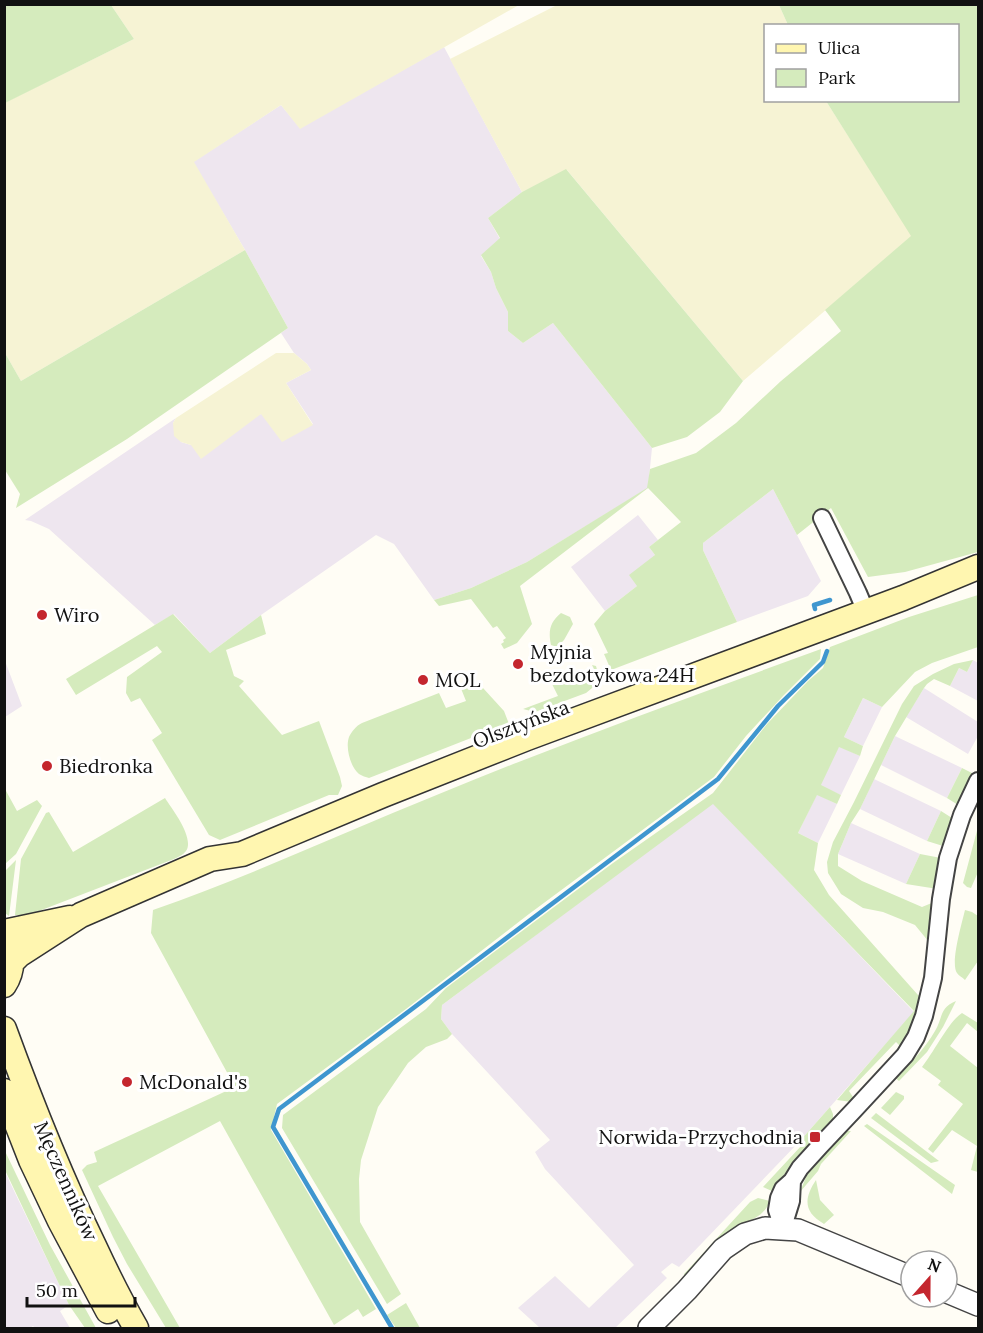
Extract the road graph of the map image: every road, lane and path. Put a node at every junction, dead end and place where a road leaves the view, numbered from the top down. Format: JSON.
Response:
{"nodes":[{"id":1,"x":822,"y":518,"type":"dead end"},
{"id":2,"x":978,"y":567,"type":"edge"},
{"id":3,"x":863,"y":604,"type":"junction"},
{"id":4,"x":978,"y":781,"type":"edge"},
{"id":5,"x":81,"y":915,"type":"junction"},
{"id":6,"x":4,"y":932,"type":"edge"},
{"id":7,"x":4,"y":938,"type":"edge"},
{"id":8,"x":12,"y":962,"type":"junction"},
{"id":9,"x":4,"y":985,"type":"edge"},
{"id":10,"x":4,"y":1029,"type":"edge"},
{"id":11,"x":4,"y":1091,"type":"edge"},
{"id":12,"x":783,"y":1228,"type":"junction"},
{"id":13,"x":899,"y":1272,"type":"edge"},
{"id":14,"x":959,"y":1297,"type":"edge"},
{"id":15,"x":978,"y":1305,"type":"edge"},
{"id":16,"x":117,"y":1329,"type":"edge"},
{"id":17,"x":136,"y":1329,"type":"edge"},
{"id":18,"x":650,"y":1329,"type":"edge"}],
"edges":[{"from":1,"to":3,"type":"street"},
{"from":2,"to":3,"type":"main road","name":"Olsztyńska"},
{"from":3,"to":5,"type":"main road","name":"Olsztyńska"},
{"from":4,"to":12,"type":"street"},
{"from":5,"to":6,"type":"main road","name":"Olsztyńska"},
{"from":5,"to":8,"type":"main road","name":"Olsztyńska"},
{"from":7,"to":8,"type":"main road"},
{"from":8,"to":9,"type":"main road"},
{"from":10,"to":17,"type":"main road","name":"Męczenników"},
{"from":11,"to":16,"type":"main road","name":"Męczenników"},
{"from":12,"to":13,"type":"street"},
{"from":12,"to":18,"type":"street"},
{"from":14,"to":15,"type":"street"}]}
